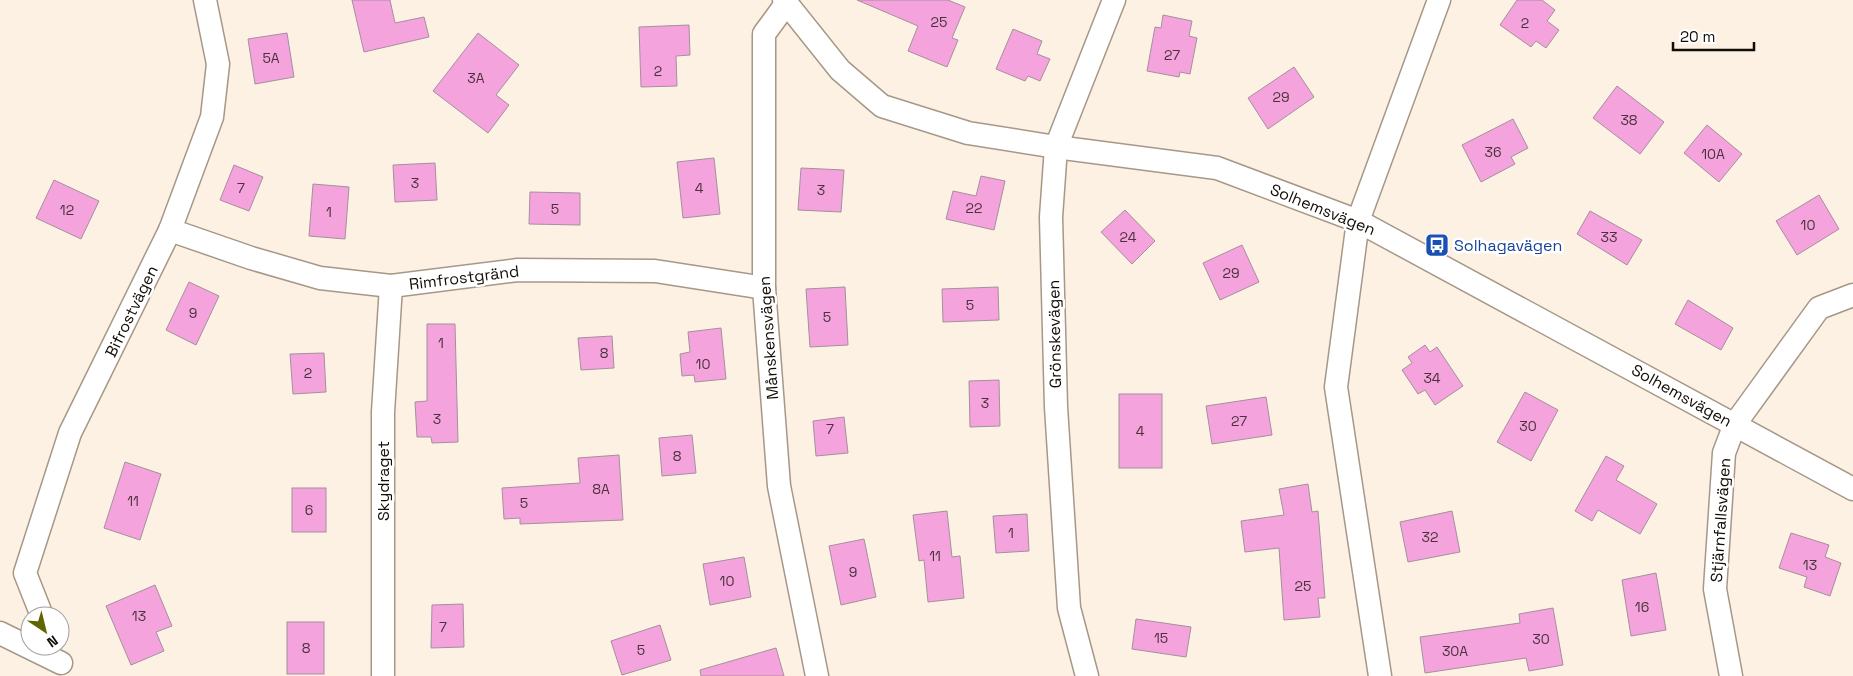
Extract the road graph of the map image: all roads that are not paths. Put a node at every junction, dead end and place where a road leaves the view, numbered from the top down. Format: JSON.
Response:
{"nodes":[{"id":1,"x":205,"y":0,"type":"edge"},
{"id":2,"x":1114,"y":0,"type":"edge"},
{"id":3,"x":1439,"y":0,"type":"edge"},
{"id":4,"x":785,"y":2,"type":"edge"},
{"id":5,"x":1056,"y":147,"type":"junction"},
{"id":6,"x":1358,"y":221,"type":"junction"},
{"id":7,"x":170,"y":230,"type":"junction"},
{"id":8,"x":391,"y":286,"type":"junction"},
{"id":9,"x":764,"y":288,"type":"junction"},
{"id":10,"x":1853,"y":295,"type":"edge"},
{"id":11,"x":1735,"y":424,"type":"junction"},
{"id":12,"x":1853,"y":489,"type":"edge"},
{"id":13,"x":38,"y":606,"type":"edge"},
{"id":14,"x":0,"y":633,"type":"edge"},
{"id":15,"x":61,"y":662,"type":"edge"},
{"id":16,"x":383,"y":676,"type":"edge"},
{"id":17,"x":817,"y":676,"type":"edge"},
{"id":18,"x":1087,"y":676,"type":"edge"},
{"id":19,"x":1380,"y":676,"type":"edge"},
{"id":20,"x":1731,"y":676,"type":"edge"}],
"edges":[{"from":1,"to":7,"type":"street","name":"Bifrostvägen"},
{"from":2,"to":5,"type":"street","name":"Grönskevägen"},
{"from":3,"to":6,"type":"street"},
{"from":4,"to":5,"type":"street","name":"Solhemsvägen"},
{"from":4,"to":9,"type":"street","name":"Månskensvägen"},
{"from":5,"to":6,"type":"street","name":"Solhemsvägen"},
{"from":5,"to":18,"type":"street","name":"Grönskevägen"},
{"from":6,"to":11,"type":"street","name":"Solhemsvägen"},
{"from":6,"to":19,"type":"street"},
{"from":7,"to":8,"type":"street","name":"Rimfrostgränd"},
{"from":7,"to":13,"type":"street","name":"Bifrostvägen"},
{"from":8,"to":9,"type":"street","name":"Rimfrostgränd"},
{"from":8,"to":16,"type":"street","name":"Skydraget"},
{"from":9,"to":17,"type":"street","name":"Månskensvägen"},
{"from":10,"to":11,"type":"street","name":"Stjärnfallsvägen"},
{"from":11,"to":12,"type":"street","name":"Solhemsvägen"},
{"from":11,"to":20,"type":"street","name":"Stjärnfallsvägen"},
{"from":14,"to":15,"type":"street"}]}
